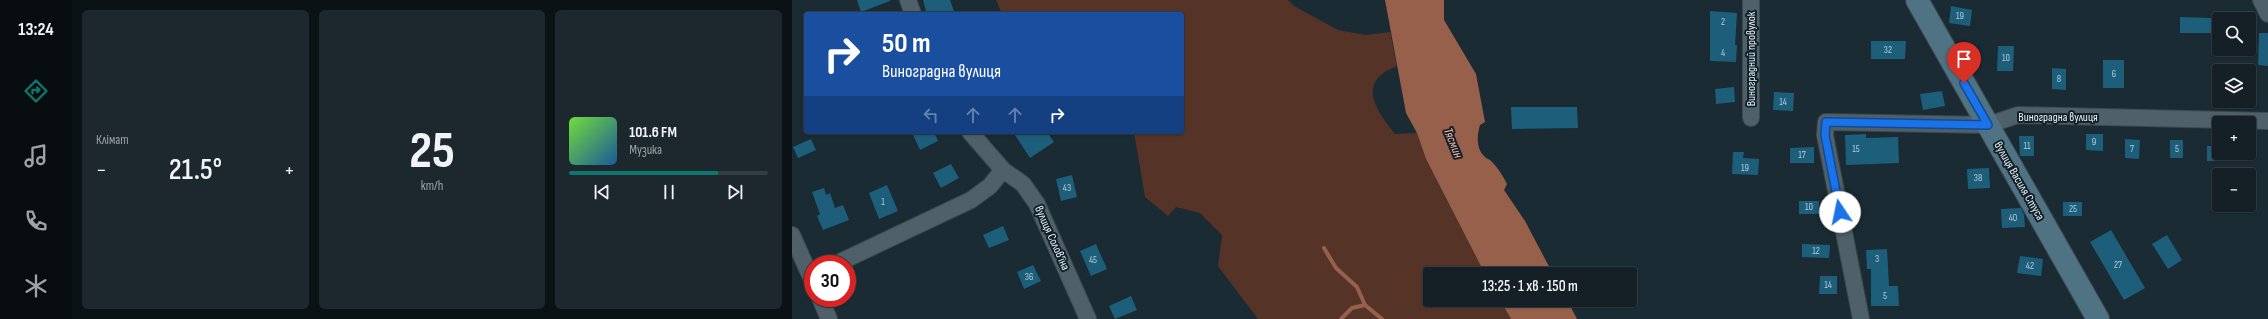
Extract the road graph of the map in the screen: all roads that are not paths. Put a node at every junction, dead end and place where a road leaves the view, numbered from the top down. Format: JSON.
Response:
{"nodes":[{"id":1,"x":908,"y":0,"type":"edge"},
{"id":2,"x":1751,"y":0,"type":"edge"},
{"id":3,"x":1917,"y":0,"type":"edge"},
{"id":4,"x":2261,"y":0,"type":"edge"},
{"id":5,"x":912,"y":12,"type":"edge"},
{"id":6,"x":2268,"y":14,"type":"edge"},
{"id":7,"x":1751,"y":118,"type":"dead end"},
{"id":8,"x":2268,"y":121,"type":"edge"},
{"id":9,"x":1988,"y":125,"type":"junction"},
{"id":10,"x":972,"y":134,"type":"edge"},
{"id":11,"x":1004,"y":170,"type":"junction"},
{"id":12,"x":792,"y":235,"type":"edge"},
{"id":13,"x":855,"y":255,"type":"edge"},
{"id":14,"x":797,"y":260,"type":"edge"},
{"id":15,"x":804,"y":268,"type":"edge"},
{"id":16,"x":824,"y":307,"type":"edge"},
{"id":17,"x":829,"y":319,"type":"edge"},
{"id":18,"x":1088,"y":319,"type":"edge"},
{"id":19,"x":1861,"y":319,"type":"edge"},
{"id":20,"x":2098,"y":319,"type":"edge"}],
"edges":[{"from":1,"to":5,"type":"street"},
{"from":2,"to":7,"type":"street","name":"Виноградний провулок"},
{"from":3,"to":9,"type":"street","name":"вулиця Василя Стуса"},
{"from":4,"to":6,"type":"street"},
{"from":8,"to":9,"type":"street","name":"Виноградна вулиця"},
{"from":9,"to":19,"type":"street","name":"Виноградна вулиця"},
{"from":9,"to":20,"type":"street","name":"вулиця Василя Стуса"},
{"from":10,"to":11,"type":"street","name":"вулиця Солов'їна"},
{"from":11,"to":13,"type":"street"},
{"from":11,"to":18,"type":"street","name":"вулиця Солов'їна"},
{"from":12,"to":14,"type":"street"},
{"from":14,"to":15,"type":"street"},
{"from":16,"to":17,"type":"street"}]}
